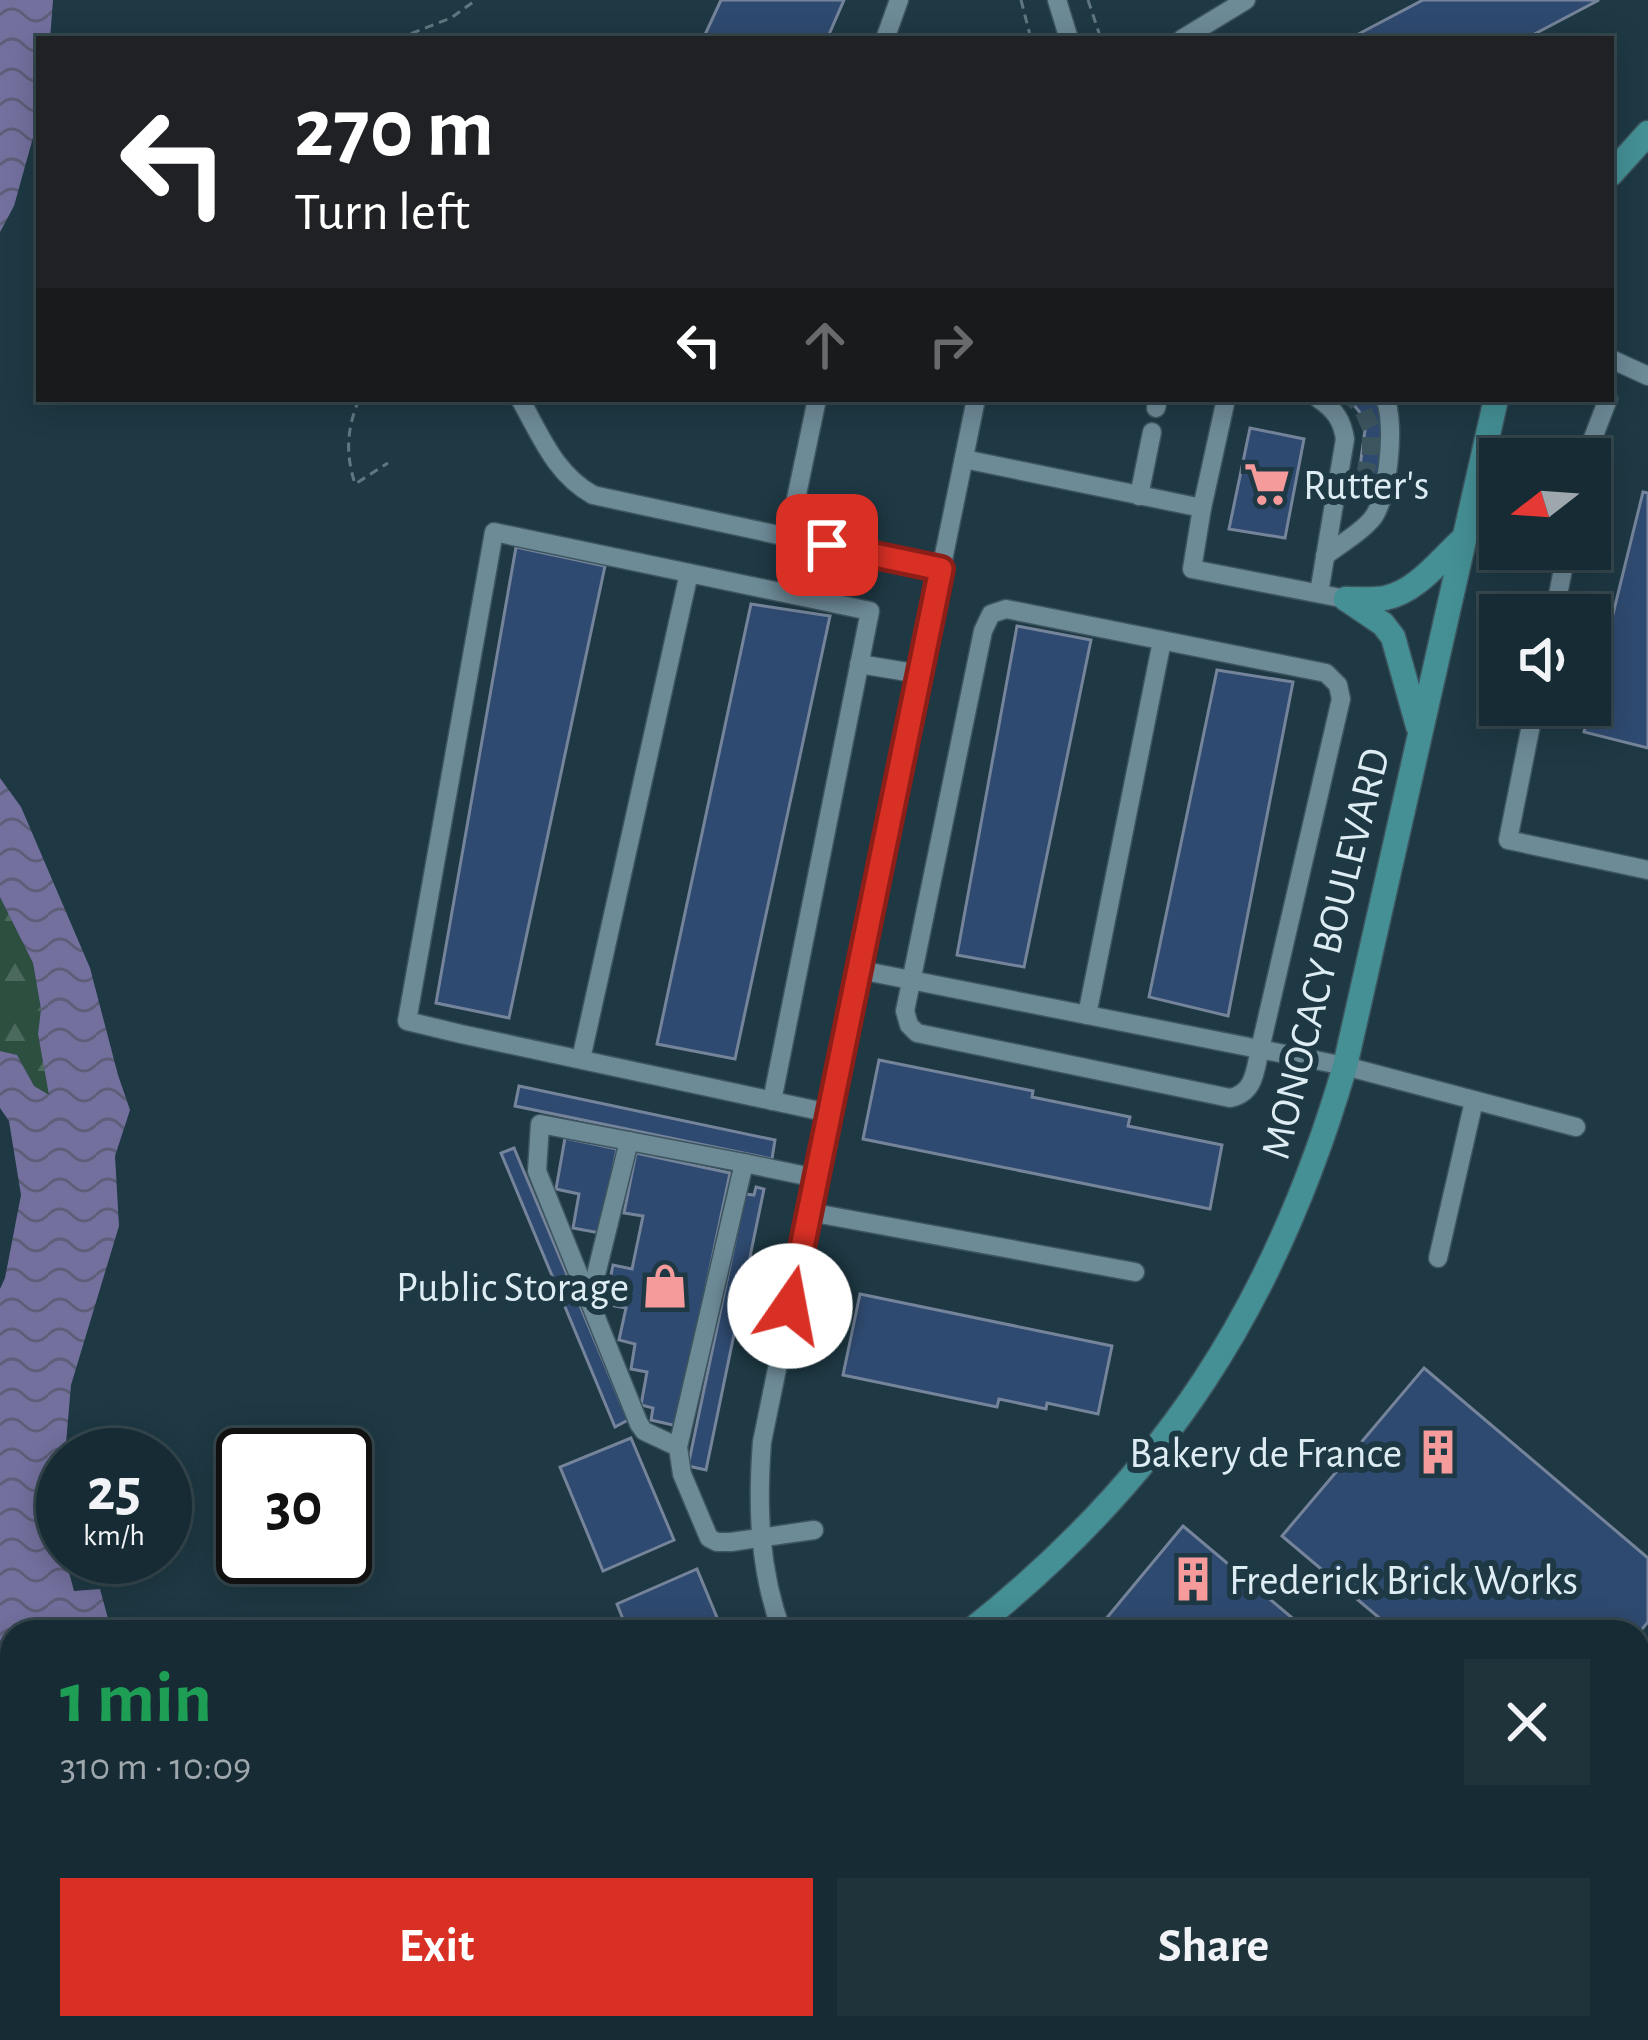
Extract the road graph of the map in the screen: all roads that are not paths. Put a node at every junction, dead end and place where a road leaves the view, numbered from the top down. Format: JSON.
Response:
{"nodes":[{"id":1,"x":899,"y":0,"type":"edge"},
{"id":2,"x":1057,"y":0,"type":"edge"},
{"id":3,"x":1246,"y":0,"type":"edge"},
{"id":4,"x":886,"y":36,"type":"edge"},
{"id":5,"x":1068,"y":36,"type":"edge"},
{"id":6,"x":1187,"y":36,"type":"edge"},
{"id":7,"x":1648,"y":133,"type":"edge"},
{"id":8,"x":1614,"y":171,"type":"edge"},
{"id":9,"x":1616,"y":362,"type":"edge"},
{"id":10,"x":1648,"y":376,"type":"edge"},
{"id":11,"x":522,"y":402,"type":"edge"},
{"id":12,"x":816,"y":402,"type":"edge"},
{"id":13,"x":975,"y":402,"type":"edge"},
{"id":14,"x":1225,"y":402,"type":"edge"},
{"id":15,"x":1495,"y":402,"type":"edge"},
{"id":16,"x":1607,"y":402,"type":"edge"},
{"id":17,"x":1358,"y":431,"type":"edge"},
{"id":18,"x":1152,"y":432,"type":"dead end"},
{"id":19,"x":1593,"y":438,"type":"edge"},
{"id":20,"x":964,"y":459,"type":"junction"},
{"id":21,"x":1139,"y":496,"type":"junction"},
{"id":22,"x":1202,"y":508,"type":"junction"},
{"id":23,"x":788,"y":536,"type":"junction"},
{"id":24,"x":1463,"y":539,"type":"junction"},
{"id":25,"x":1325,"y":556,"type":"junction"},
{"id":26,"x":941,"y":569,"type":"junction"},
{"id":27,"x":689,"y":573,"type":"junction"},
{"id":28,"x":1319,"y":593,"type":"junction"},
{"id":29,"x":1346,"y":599,"type":"junction"},
{"id":30,"x":1162,"y":641,"type":"junction"},
{"id":31,"x":860,"y":664,"type":"junction"},
{"id":32,"x":920,"y":674,"type":"junction"},
{"id":33,"x":1531,"y":726,"type":"edge"},
{"id":34,"x":1420,"y":733,"type":"junction"},
{"id":35,"x":1648,"y":870,"type":"edge"},
{"id":36,"x":860,"y":970,"type":"junction"},
{"id":37,"x":912,"y":980,"type":"junction"},
{"id":38,"x":1087,"y":1015,"type":"junction"},
{"id":39,"x":1260,"y":1049,"type":"junction"},
{"id":40,"x":581,"y":1059,"type":"junction"},
{"id":41,"x":1345,"y":1066,"type":"junction"},
{"id":42,"x":1474,"y":1100,"type":"junction"},
{"id":43,"x":772,"y":1101,"type":"junction"},
{"id":44,"x":829,"y":1113,"type":"junction"},
{"id":45,"x":1576,"y":1127,"type":"dead end"},
{"id":46,"x":629,"y":1141,"type":"junction"},
{"id":47,"x":744,"y":1163,"type":"junction"},
{"id":48,"x":816,"y":1178,"type":"junction"},
{"id":49,"x":809,"y":1212,"type":"junction"},
{"id":50,"x":1438,"y":1258,"type":"dead end"},
{"id":51,"x":1135,"y":1272,"type":"dead end"},
{"id":52,"x":590,"y":1300,"type":"junction"},
{"id":53,"x":678,"y":1447,"type":"junction"},
{"id":54,"x":814,"y":1530,"type":"dead end"},
{"id":55,"x":760,"y":1539,"type":"junction"},
{"id":56,"x":779,"y":1620,"type":"edge"},
{"id":57,"x":983,"y":1620,"type":"edge"}],
"edges":[{"from":1,"to":4,"type":"street"},
{"from":2,"to":5,"type":"street"},
{"from":3,"to":6,"type":"street"},
{"from":7,"to":8,"type":"main road"},
{"from":9,"to":10,"type":"street"},
{"from":11,"to":23,"type":"street"},
{"from":12,"to":23,"type":"street"},
{"from":13,"to":20,"type":"street"},
{"from":14,"to":22,"type":"street"},
{"from":15,"to":24,"type":"main road","name":"MONOCACY BOULEVARD"},
{"from":16,"to":19,"type":"street"},
{"from":17,"to":25,"type":"street"},
{"from":17,"to":25,"type":"street"},
{"from":18,"to":21,"type":"street"},
{"from":20,"to":21,"type":"street"},
{"from":20,"to":26,"type":"street"},
{"from":21,"to":22,"type":"street"},
{"from":22,"to":28,"type":"street"},
{"from":23,"to":26,"type":"street"},
{"from":24,"to":29,"type":"main road"},
{"from":24,"to":34,"type":"main road","name":"MONOCACY BOULEVARD"},
{"from":25,"to":28,"type":"street"},
{"from":26,"to":32,"type":"street"},
{"from":27,"to":31,"type":"street"},
{"from":27,"to":40,"type":"street"},
{"from":27,"to":40,"type":"street"},
{"from":28,"to":29,"type":"street"},
{"from":29,"to":34,"type":"main road"},
{"from":30,"to":37,"type":"street"},
{"from":30,"to":38,"type":"street"},
{"from":30,"to":39,"type":"street"},
{"from":31,"to":32,"type":"street"},
{"from":31,"to":43,"type":"street"},
{"from":32,"to":36,"type":"street"},
{"from":33,"to":35,"type":"street"},
{"from":34,"to":41,"type":"main road","name":"MONOCACY BOULEVARD"},
{"from":36,"to":37,"type":"street"},
{"from":36,"to":44,"type":"street"},
{"from":37,"to":38,"type":"street"},
{"from":37,"to":39,"type":"street"},
{"from":38,"to":39,"type":"street"},
{"from":39,"to":41,"type":"street"},
{"from":40,"to":43,"type":"street"},
{"from":41,"to":42,"type":"street"},
{"from":41,"to":57,"type":"main road","name":"MONOCACY BOULEVARD"},
{"from":42,"to":45,"type":"street"},
{"from":42,"to":50,"type":"street"},
{"from":43,"to":44,"type":"street"},
{"from":44,"to":48,"type":"street"},
{"from":46,"to":47,"type":"street"},
{"from":46,"to":52,"type":"street"},
{"from":46,"to":52,"type":"street"},
{"from":47,"to":48,"type":"street"},
{"from":47,"to":53,"type":"street"},
{"from":48,"to":49,"type":"street"},
{"from":49,"to":51,"type":"street"},
{"from":49,"to":55,"type":"street"},
{"from":52,"to":53,"type":"street"},
{"from":53,"to":55,"type":"street"},
{"from":54,"to":55,"type":"street"},
{"from":55,"to":56,"type":"street"}]}
